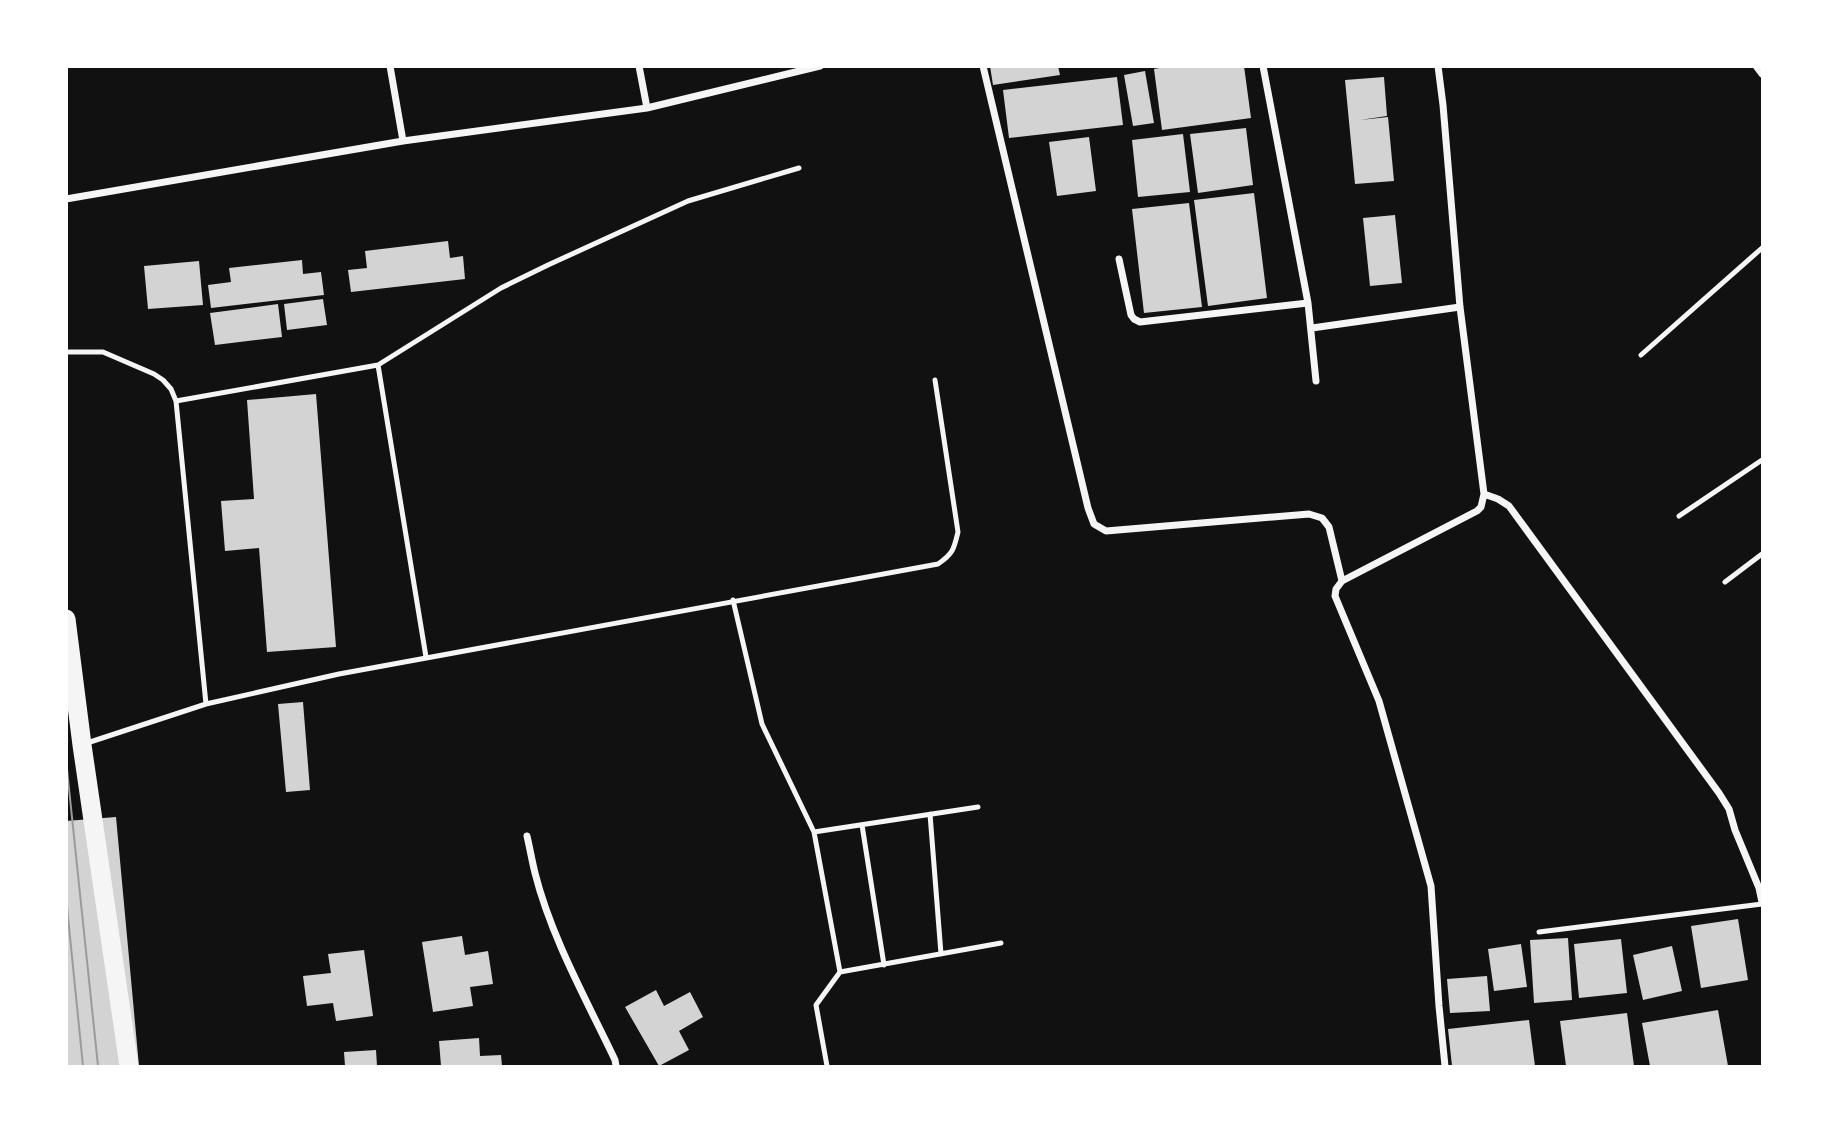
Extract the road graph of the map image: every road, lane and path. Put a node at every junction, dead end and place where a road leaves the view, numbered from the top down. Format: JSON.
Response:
{"nodes":[{"id":1,"x":390,"y":66,"type":"edge"},
{"id":2,"x":639,"y":66,"type":"edge"},
{"id":3,"x":820,"y":66,"type":"edge"},
{"id":4,"x":983,"y":66,"type":"edge"},
{"id":5,"x":1263,"y":66,"type":"edge"},
{"id":6,"x":1437,"y":66,"type":"edge"},
{"id":7,"x":1756,"y":66,"type":"edge"},
{"id":8,"x":1762,"y":74,"type":"edge"},
{"id":9,"x":647,"y":108,"type":"junction"},
{"id":10,"x":403,"y":141,"type":"junction"},
{"id":11,"x":799,"y":168,"type":"dead end"},
{"id":12,"x":66,"y":199,"type":"edge"},
{"id":13,"x":1762,"y":248,"type":"edge"},
{"id":14,"x":1119,"y":259,"type":"dead end"},
{"id":15,"x":1308,"y":303,"type":"junction"},
{"id":16,"x":1460,"y":307,"type":"junction"},
{"id":17,"x":1312,"y":328,"type":"junction"},
{"id":18,"x":66,"y":352,"type":"edge"},
{"id":19,"x":1641,"y":355,"type":"dead end"},
{"id":20,"x":378,"y":365,"type":"junction"},
{"id":21,"x":935,"y":380,"type":"dead end"},
{"id":22,"x":1316,"y":381,"type":"dead end"},
{"id":23,"x":176,"y":401,"type":"junction"},
{"id":24,"x":1762,"y":460,"type":"edge"},
{"id":25,"x":1484,"y":494,"type":"junction"},
{"id":26,"x":1679,"y":516,"type":"dead end"},
{"id":27,"x":1762,"y":554,"type":"edge"},
{"id":28,"x":1342,"y":581,"type":"junction"},
{"id":29,"x":1725,"y":582,"type":"dead end"},
{"id":30,"x":733,"y":600,"type":"junction"},
{"id":31,"x":66,"y":619,"type":"edge"},
{"id":32,"x":426,"y":657,"type":"junction"},
{"id":33,"x":206,"y":704,"type":"junction"},
{"id":34,"x":82,"y":745,"type":"junction"},
{"id":35,"x":978,"y":807,"type":"dead end"},
{"id":36,"x":930,"y":814,"type":"junction"},
{"id":37,"x":862,"y":825,"type":"junction"},
{"id":38,"x":814,"y":832,"type":"junction"},
{"id":39,"x":527,"y":836,"type":"dead end"},
{"id":40,"x":1762,"y":903,"type":"edge"},
{"id":41,"x":1539,"y":932,"type":"dead end"},
{"id":42,"x":1001,"y":943,"type":"dead end"},
{"id":43,"x":941,"y":954,"type":"junction"},
{"id":44,"x":884,"y":965,"type":"junction"},
{"id":45,"x":840,"y":972,"type":"junction"},
{"id":46,"x":129,"y":1066,"type":"edge"},
{"id":47,"x":616,"y":1066,"type":"edge"},
{"id":48,"x":827,"y":1066,"type":"edge"},
{"id":49,"x":1445,"y":1066,"type":"edge"}],
"edges":[{"from":1,"to":10,"type":"street"},
{"from":2,"to":9,"type":"street"},
{"from":3,"to":9,"type":"street"},
{"from":4,"to":28,"type":"street"},
{"from":5,"to":15,"type":"street"},
{"from":6,"to":16,"type":"street"},
{"from":7,"to":8,"type":"street"},
{"from":9,"to":10,"type":"street"},
{"from":10,"to":12,"type":"street"},
{"from":11,"to":20,"type":"lane"},
{"from":13,"to":19,"type":"lane"},
{"from":14,"to":15,"type":"street"},
{"from":15,"to":17,"type":"street"},
{"from":16,"to":17,"type":"street"},
{"from":16,"to":25,"type":"street"},
{"from":17,"to":22,"type":"street"},
{"from":18,"to":23,"type":"lane"},
{"from":20,"to":23,"type":"lane"},
{"from":20,"to":32,"type":"lane"},
{"from":21,"to":30,"type":"lane"},
{"from":23,"to":33,"type":"lane"},
{"from":24,"to":26,"type":"lane"},
{"from":25,"to":28,"type":"street"},
{"from":25,"to":40,"type":"street"},
{"from":27,"to":29,"type":"lane"},
{"from":28,"to":49,"type":"street"},
{"from":30,"to":32,"type":"lane"},
{"from":30,"to":38,"type":"lane"},
{"from":31,"to":34,"type":"highway"},
{"from":32,"to":33,"type":"lane"},
{"from":33,"to":34,"type":"lane"},
{"from":34,"to":46,"type":"highway"},
{"from":35,"to":36,"type":"lane"},
{"from":36,"to":37,"type":"lane"},
{"from":36,"to":43,"type":"lane"},
{"from":37,"to":38,"type":"lane"},
{"from":37,"to":44,"type":"lane"},
{"from":38,"to":45,"type":"lane"},
{"from":39,"to":47,"type":"street"},
{"from":40,"to":41,"type":"lane"},
{"from":42,"to":43,"type":"lane"},
{"from":43,"to":44,"type":"lane"},
{"from":44,"to":45,"type":"lane"},
{"from":45,"to":48,"type":"lane"}]}
